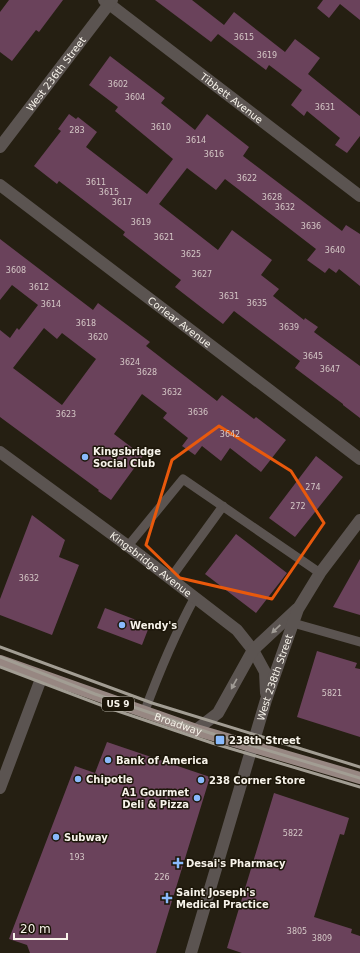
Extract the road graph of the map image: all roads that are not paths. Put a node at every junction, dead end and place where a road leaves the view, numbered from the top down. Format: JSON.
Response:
{"nodes":[{"id":1,"x":108,"y":1,"type":"edge"},
{"id":2,"x":0,"y":147,"type":"edge"},
{"id":3,"x":0,"y":185,"type":"edge"},
{"id":4,"x":360,"y":196,"type":"edge"},
{"id":5,"x":0,"y":452,"type":"edge"},
{"id":6,"x":360,"y":459,"type":"edge"},
{"id":7,"x":223,"y":506,"type":"junction"},
{"id":8,"x":360,"y":520,"type":"edge"},
{"id":9,"x":128,"y":546,"type":"junction"},
{"id":10,"x":320,"y":573,"type":"junction"},
{"id":11,"x":170,"y":579,"type":"junction"},
{"id":12,"x":194,"y":597,"type":"junction"},
{"id":13,"x":298,"y":609,"type":"junction"},
{"id":14,"x":293,"y":623,"type":"junction"},
{"id":15,"x":360,"y":642,"type":"edge"},
{"id":16,"x":253,"y":650,"type":"junction"},
{"id":17,"x":0,"y":661,"type":"edge"},
{"id":18,"x":42,"y":676,"type":"junction"},
{"id":19,"x":266,"y":700,"type":"junction"},
{"id":20,"x":144,"y":713,"type":"junction"},
{"id":21,"x":196,"y":730,"type":"junction"},
{"id":22,"x":252,"y":748,"type":"junction"},
{"id":23,"x":360,"y":778,"type":"edge"},
{"id":24,"x":0,"y":788,"type":"edge"},
{"id":25,"x":191,"y":953,"type":"edge"}],
"edges":[{"from":1,"to":2,"type":"street","name":"West 236th Street"},
{"from":1,"to":4,"type":"street","name":"Tibbett Avenue"},
{"from":3,"to":6,"type":"street","name":"Corlear Avenue"},
{"from":5,"to":9,"type":"street","name":"Kingsbridge Avenue"},
{"from":7,"to":9,"type":"lane"},
{"from":7,"to":10,"type":"lane"},
{"from":7,"to":11,"type":"lane"},
{"from":8,"to":10,"type":"street","name":"West 238th Street"},
{"from":9,"to":11,"type":"street","name":"Kingsbridge Avenue"},
{"from":10,"to":13,"type":"street","name":"West 238th Street"},
{"from":11,"to":12,"type":"street","name":"Kingsbridge Avenue"},
{"from":12,"to":16,"type":"street","name":"Kingsbridge Avenue"},
{"from":12,"to":20,"type":"lane"},
{"from":13,"to":14,"type":"street","name":"West 238th Street"},
{"from":13,"to":16,"type":"street","name":"West 238th Street","one_way":true},
{"from":14,"to":15,"type":"lane"},
{"from":14,"to":19,"type":"street","name":"West 238th Street"},
{"from":16,"to":19,"type":"street","name":"Kingsbridge Avenue"},
{"from":16,"to":21,"type":"street","name":"West 238th Street","one_way":true},
{"from":17,"to":18,"type":"main road","name":"Broadway","number":"US 9"},
{"from":18,"to":20,"type":"main road","name":"Broadway","number":"US 9"},
{"from":18,"to":24,"type":"street"},
{"from":19,"to":22,"type":"street","name":"West 238th Street"},
{"from":20,"to":21,"type":"main road","name":"Broadway","number":"US 9"},
{"from":21,"to":22,"type":"main road","name":"Broadway","number":"US 9"},
{"from":22,"to":23,"type":"main road","name":"Broadway","number":"US 9"},
{"from":22,"to":25,"type":"street","name":"West 238th Street"}]}
